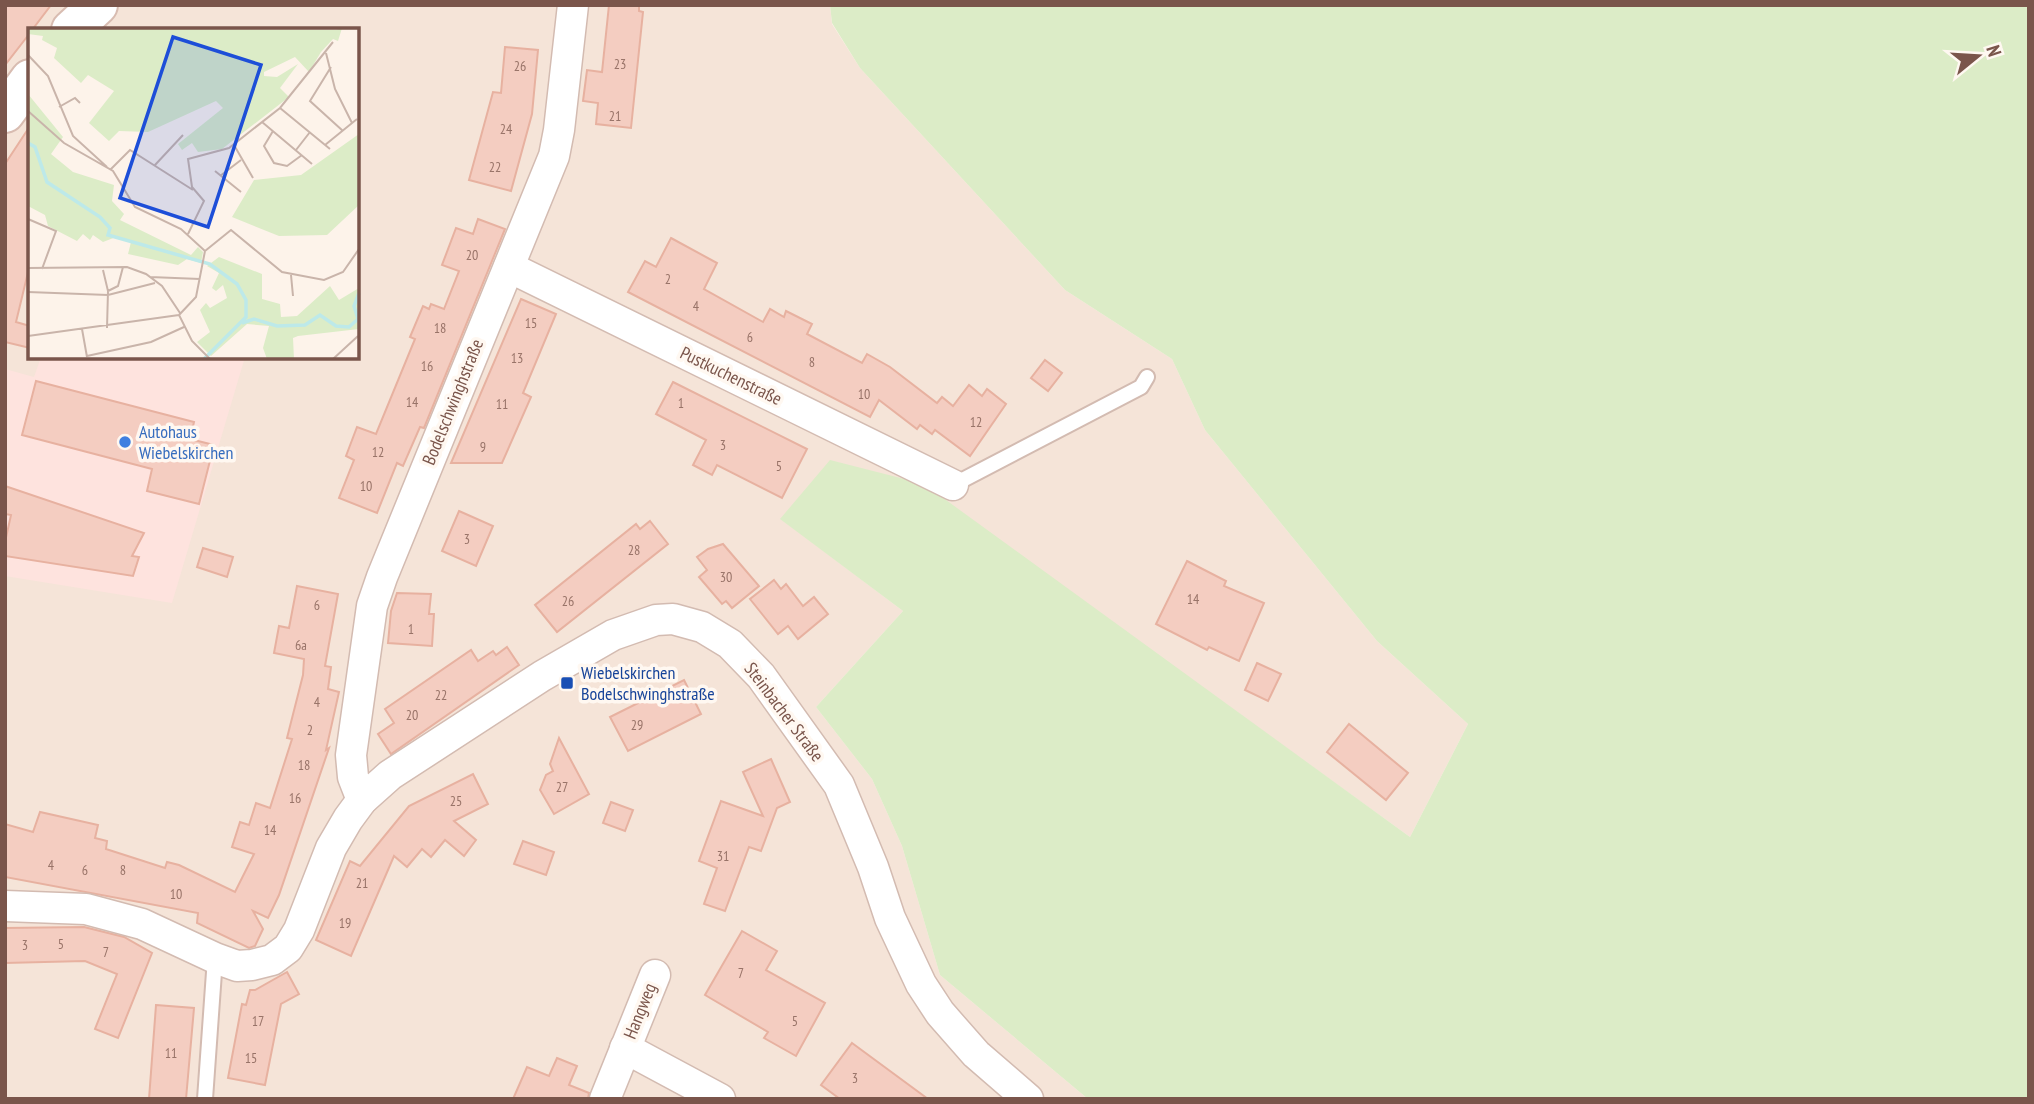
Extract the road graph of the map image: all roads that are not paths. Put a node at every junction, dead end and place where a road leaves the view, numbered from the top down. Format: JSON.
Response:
{"nodes":[{"id":1,"x":98,"y":5,"type":"edge"},
{"id":2,"x":573,"y":5,"type":"edge"},
{"id":3,"x":73,"y":28,"type":"edge"},
{"id":4,"x":28,"y":82,"type":"edge"},
{"id":5,"x":5,"y":113,"type":"edge"},
{"id":6,"x":509,"y":267,"type":"junction"},
{"id":7,"x":1147,"y":377,"type":"dead end"},
{"id":8,"x":953,"y":485,"type":"joint"},
{"id":9,"x":362,"y":800,"type":"junction"},
{"id":10,"x":5,"y":906,"type":"edge"},
{"id":11,"x":215,"y":958,"type":"junction"},
{"id":12,"x":655,"y":975,"type":"dead end"},
{"id":13,"x":625,"y":1048,"type":"junction"},
{"id":14,"x":205,"y":1099,"type":"edge"},
{"id":15,"x":605,"y":1099,"type":"edge"},
{"id":16,"x":720,"y":1099,"type":"edge"},
{"id":17,"x":1028,"y":1099,"type":"edge"}],
"edges":[{"from":1,"to":3,"type":"main road"},
{"from":2,"to":6,"type":"street","name":"Bodelschwinghstraße"},
{"from":4,"to":5,"type":"main road"},
{"from":6,"to":8,"type":"street","name":"Pustkuchenstraße"},
{"from":6,"to":9,"type":"street","name":"Bodelschwinghstraße"},
{"from":7,"to":8,"type":"lane"},
{"from":9,"to":11,"type":"street","name":"Steinbacher Straße"},
{"from":9,"to":17,"type":"street","name":"Steinbacher Straße"},
{"from":10,"to":11,"type":"street","name":"Steinbacher Straße"},
{"from":11,"to":14,"type":"lane"},
{"from":12,"to":13,"type":"street","name":"Hangweg"},
{"from":13,"to":15,"type":"street","name":"Hangweg"},
{"from":13,"to":16,"type":"street","name":"Hangweg"}]}
